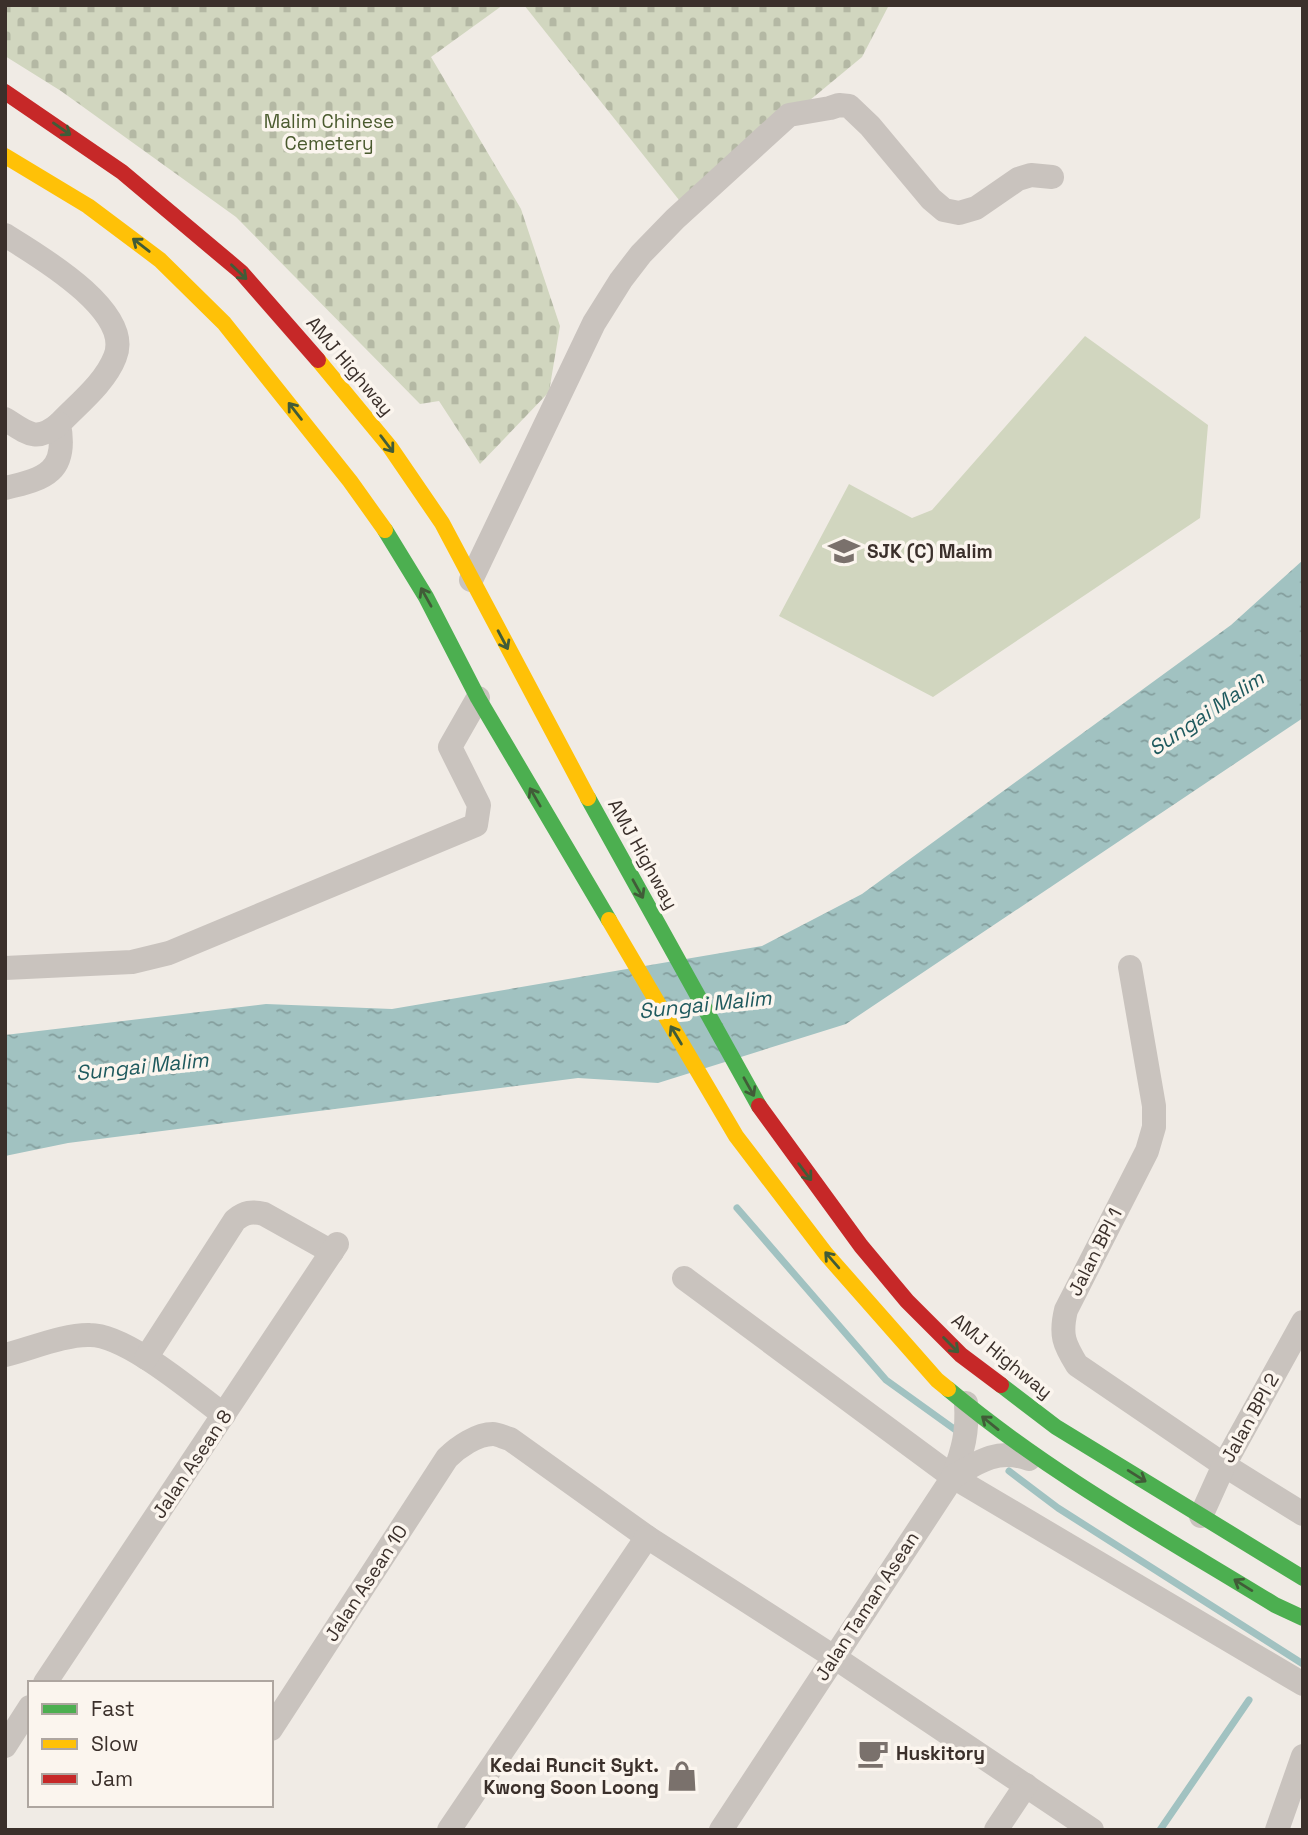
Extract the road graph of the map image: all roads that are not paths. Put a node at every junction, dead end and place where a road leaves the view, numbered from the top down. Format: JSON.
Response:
{"nodes":[{"id":1,"x":5,"y":92,"type":"edge"},
{"id":2,"x":5,"y":156,"type":"edge"},
{"id":3,"x":1052,"y":177,"type":"dead end"},
{"id":4,"x":5,"y":235,"type":"edge"},
{"id":5,"x":5,"y":419,"type":"edge"},
{"id":6,"x":59,"y":424,"type":"junction"},
{"id":7,"x":5,"y":488,"type":"edge"},
{"id":8,"x":471,"y":580,"type":"junction"},
{"id":9,"x":478,"y":698,"type":"junction"},
{"id":10,"x":1130,"y":967,"type":"dead end"},
{"id":11,"x":5,"y":968,"type":"edge"},
{"id":12,"x":684,"y":1278,"type":"dead end"},
{"id":13,"x":1303,"y":1322,"type":"edge"},
{"id":14,"x":5,"y":1355,"type":"edge"},
{"id":15,"x":146,"y":1359,"type":"junction"},
{"id":16,"x":965,"y":1403,"type":"junction"},
{"id":17,"x":225,"y":1415,"type":"junction"},
{"id":18,"x":1224,"y":1465,"type":"junction"},
{"id":19,"x":1055,"y":1470,"type":"junction"},
{"id":20,"x":953,"y":1477,"type":"junction"},
{"id":21,"x":1303,"y":1514,"type":"edge"},
{"id":22,"x":1201,"y":1516,"type":"junction"},
{"id":23,"x":647,"y":1537,"type":"junction"},
{"id":24,"x":1303,"y":1578,"type":"edge"},
{"id":25,"x":1303,"y":1618,"type":"edge"},
{"id":26,"x":834,"y":1657,"type":"junction"},
{"id":27,"x":46,"y":1681,"type":"edge"},
{"id":28,"x":1303,"y":1684,"type":"edge"},
{"id":29,"x":28,"y":1710,"type":"edge"},
{"id":30,"x":273,"y":1726,"type":"edge"},
{"id":31,"x":5,"y":1746,"type":"edge"},
{"id":32,"x":1303,"y":1756,"type":"edge"},
{"id":33,"x":1026,"y":1785,"type":"junction"},
{"id":34,"x":449,"y":1830,"type":"edge"},
{"id":35,"x":721,"y":1830,"type":"edge"},
{"id":36,"x":996,"y":1830,"type":"edge"},
{"id":37,"x":1093,"y":1830,"type":"edge"},
{"id":38,"x":1277,"y":1830,"type":"edge"}],
"edges":[{"from":1,"to":8,"type":"highway","name":"AMJ Highway","one_way":true},
{"from":9,"to":2,"type":"highway","one_way":true},
{"from":3,"to":8,"type":"street"},
{"from":4,"to":6,"type":"street"},
{"from":5,"to":6,"type":"street"},
{"from":6,"to":7,"type":"street"},
{"from":8,"to":22,"type":"highway","name":"AMJ Highway","one_way":true},
{"from":9,"to":11,"type":"street"},
{"from":16,"to":9,"type":"highway","one_way":true},
{"from":10,"to":18,"type":"street","name":"Jalan BPI 1"},
{"from":12,"to":20,"type":"street"},
{"from":13,"to":18,"type":"street","name":"Jalan BPI 2"},
{"from":14,"to":15,"type":"street"},
{"from":15,"to":17,"type":"street"},
{"from":15,"to":17,"type":"street","name":"Jalan Asean 8"},
{"from":19,"to":16,"type":"highway","one_way":true},
{"from":16,"to":20,"type":"street"},
{"from":17,"to":27,"type":"street","name":"Jalan Asean 8"},
{"from":18,"to":21,"type":"street","name":"Jalan BPI 1"},
{"from":18,"to":22,"type":"street","name":"Jalan BPI 2"},
{"from":19,"to":20,"type":"street","name":"Jalan Taman Asean"},
{"from":25,"to":19,"type":"highway","one_way":true},
{"from":20,"to":26,"type":"street","name":"Jalan Taman Asean"},
{"from":20,"to":28,"type":"street"},
{"from":22,"to":24,"type":"highway","name":"AMJ Highway"},
{"from":23,"to":26,"type":"street"},
{"from":23,"to":30,"type":"street","name":"Jalan Asean 10"},
{"from":23,"to":34,"type":"street"},
{"from":26,"to":33,"type":"street"},
{"from":26,"to":35,"type":"street","name":"Jalan Taman Asean"},
{"from":29,"to":31,"type":"street"},
{"from":32,"to":38,"type":"street"},
{"from":33,"to":36,"type":"street"},
{"from":33,"to":37,"type":"street"}]}
